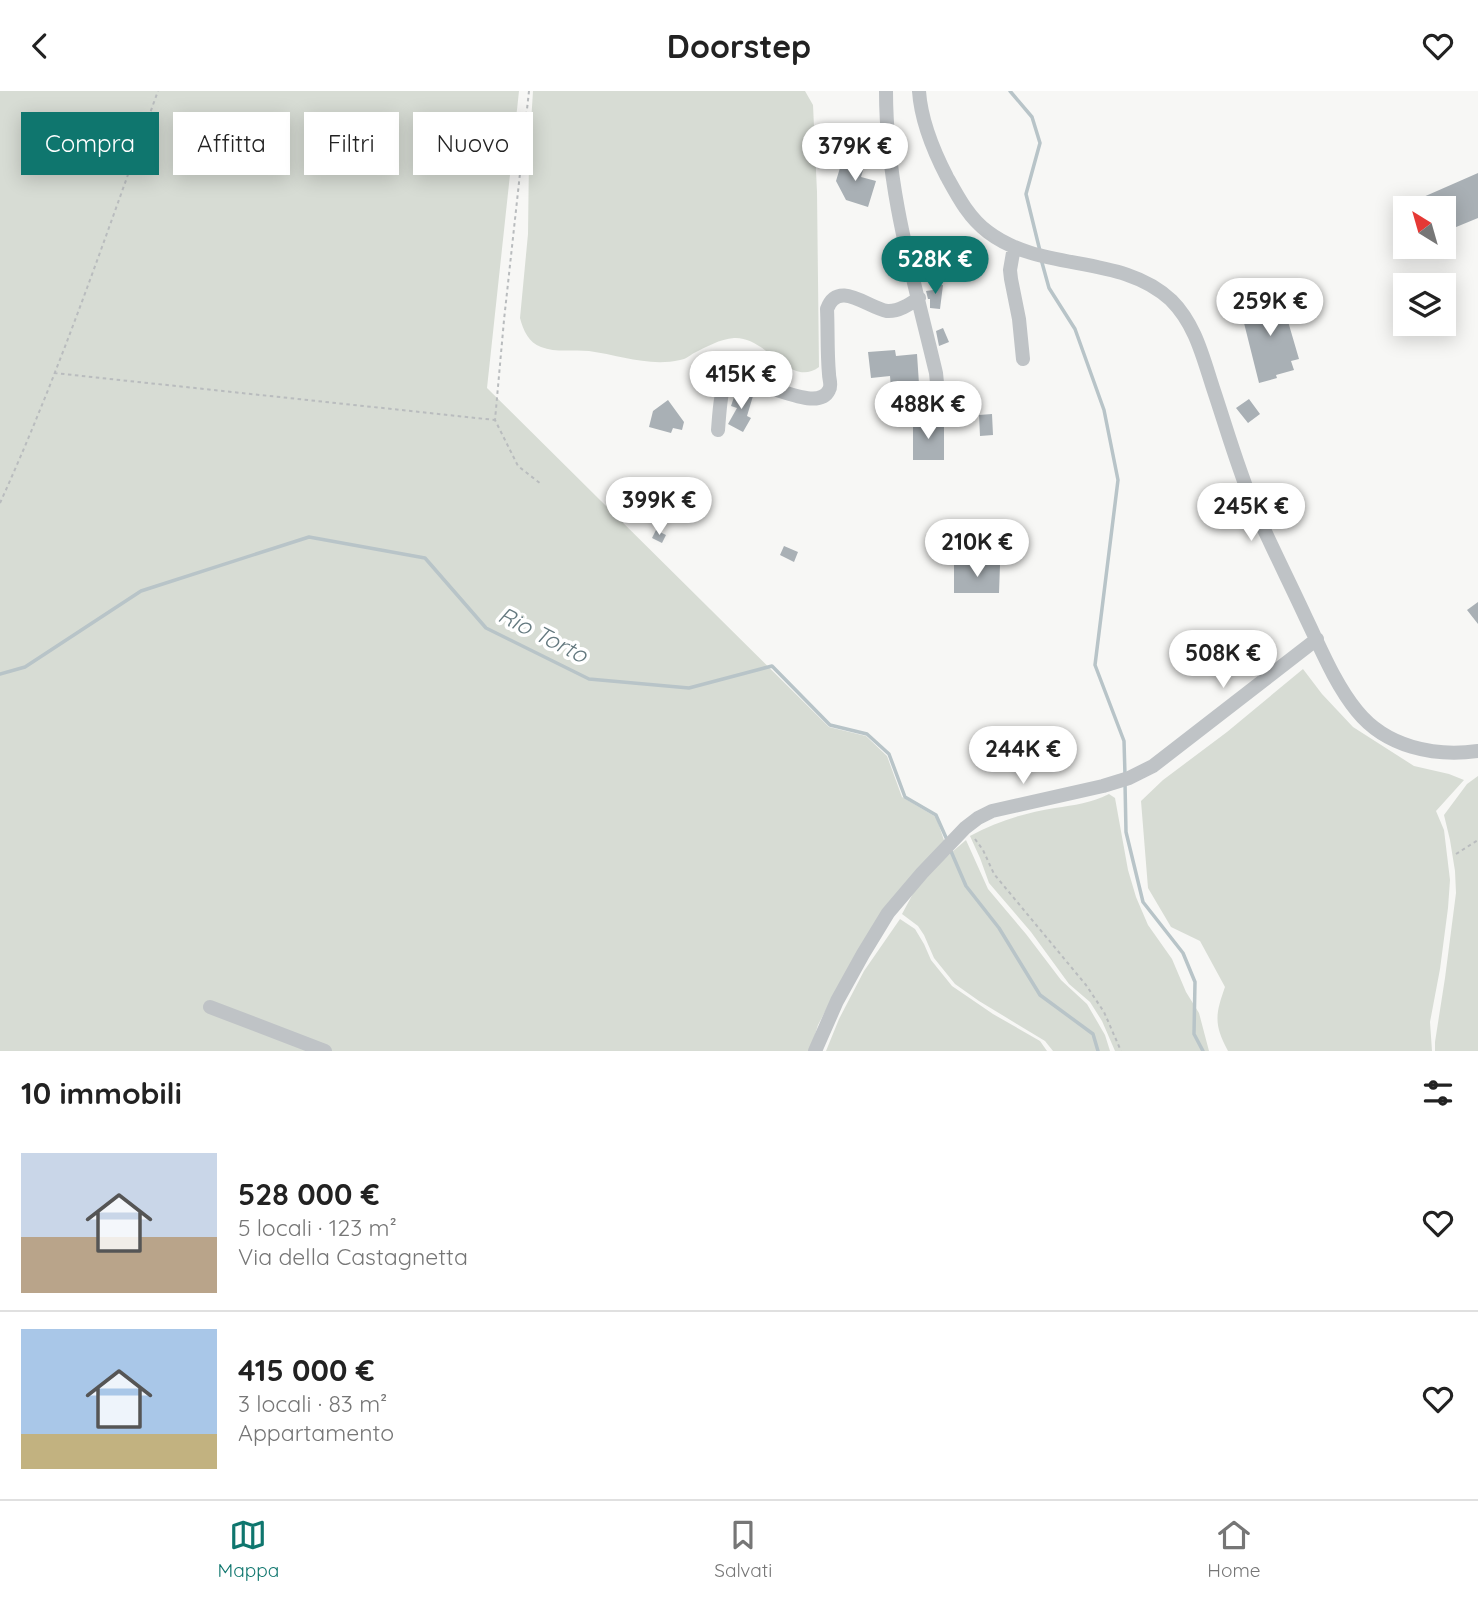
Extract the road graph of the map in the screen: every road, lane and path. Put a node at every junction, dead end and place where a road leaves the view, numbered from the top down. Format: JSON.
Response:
{"nodes":[{"id":1,"x":158,"y":91,"type":"edge"},
{"id":2,"x":529,"y":91,"type":"edge"},
{"id":3,"x":886,"y":91,"type":"edge"},
{"id":4,"x":919,"y":91,"type":"edge"},
{"id":5,"x":1014,"y":247,"type":"junction"},
{"id":6,"x":919,"y":298,"type":"junction"},
{"id":7,"x":1023,"y":359,"type":"dead end"},
{"id":8,"x":54,"y":373,"type":"junction"},
{"id":9,"x":936,"y":411,"type":"dead end"},
{"id":10,"x":495,"y":420,"type":"junction"},
{"id":11,"x":718,"y":430,"type":"dead end"},
{"id":12,"x":541,"y":484,"type":"dead end"},
{"id":13,"x":0,"y":503,"type":"edge"},
{"id":14,"x":1317,"y":639,"type":"junction"},
{"id":15,"x":1478,"y":751,"type":"edge"},
{"id":16,"x":960,"y":833,"type":"junction"},
{"id":17,"x":1478,"y":840,"type":"edge"},
{"id":18,"x":1457,"y":854,"type":"dead end"},
{"id":19,"x":210,"y":1007,"type":"dead end"},
{"id":20,"x":325,"y":1051,"type":"edge"},
{"id":21,"x":815,"y":1051,"type":"edge"},
{"id":22,"x":1121,"y":1051,"type":"edge"}],
"edges":[{"from":1,"to":8,"type":"path"},
{"from":2,"to":10,"type":"path"},
{"from":3,"to":6,"type":"street"},
{"from":4,"to":5,"type":"street"},
{"from":5,"to":7,"type":"street"},
{"from":5,"to":14,"type":"street"},
{"from":6,"to":9,"type":"street"},
{"from":6,"to":11,"type":"street"},
{"from":8,"to":10,"type":"path"},
{"from":8,"to":13,"type":"path"},
{"from":10,"to":12,"type":"path"},
{"from":14,"to":15,"type":"street"},
{"from":14,"to":16,"type":"street"},
{"from":16,"to":21,"type":"street"},
{"from":16,"to":22,"type":"path"},
{"from":17,"to":18,"type":"path"},
{"from":19,"to":20,"type":"street"}]}
